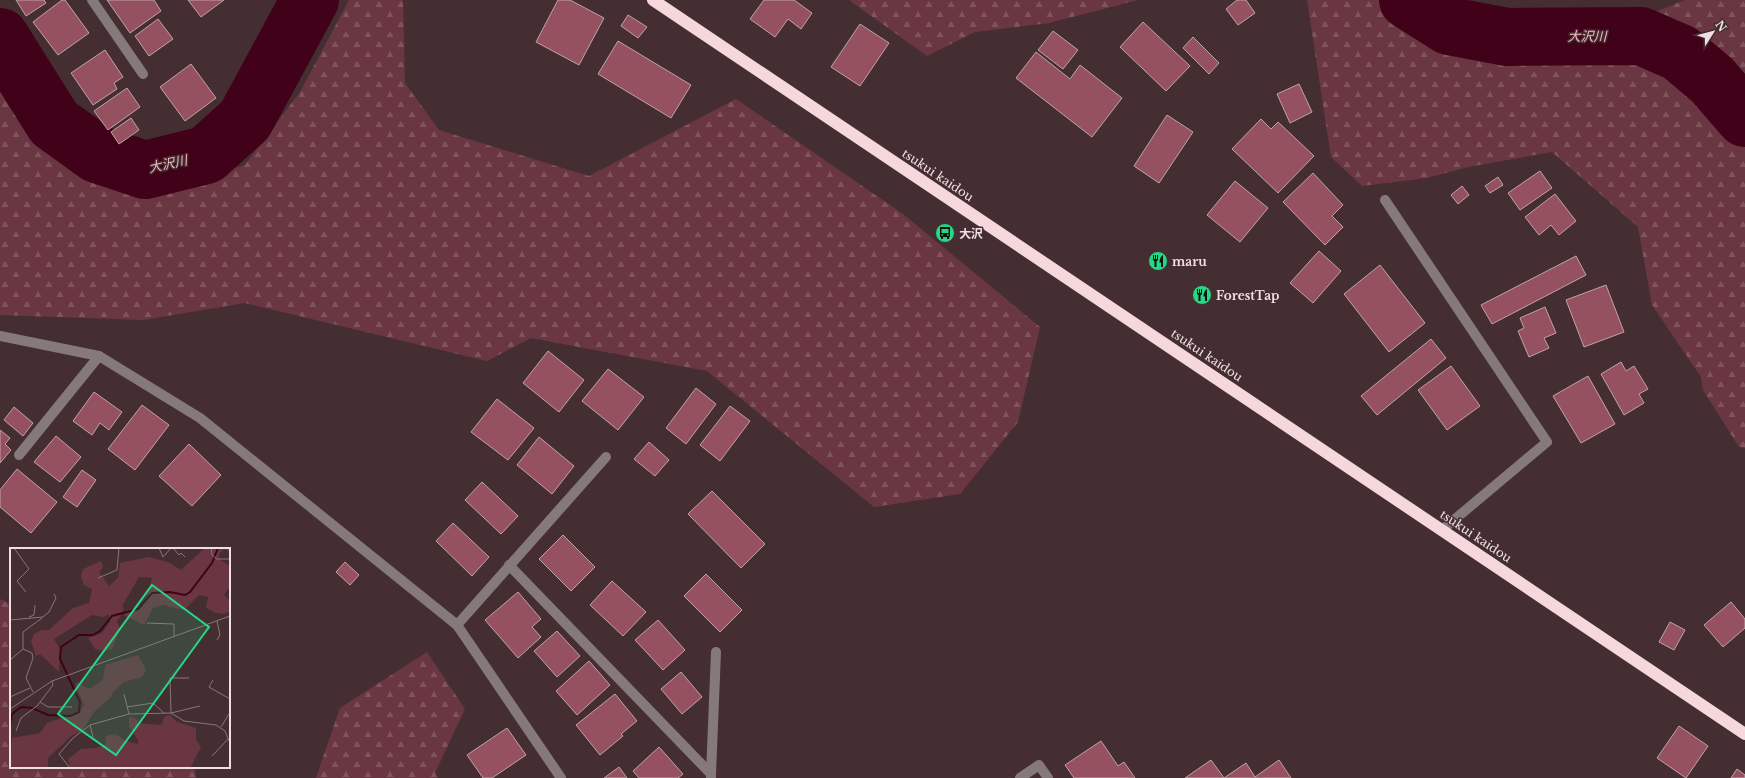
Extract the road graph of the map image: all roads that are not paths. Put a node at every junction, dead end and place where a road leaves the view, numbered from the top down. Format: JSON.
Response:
{"nodes":[{"id":1,"x":92,"y":0,"type":"edge"},
{"id":2,"x":653,"y":0,"type":"edge"},
{"id":3,"x":143,"y":74,"type":"dead end"},
{"id":4,"x":1385,"y":200,"type":"dead end"},
{"id":5,"x":0,"y":336,"type":"edge"},
{"id":6,"x":99,"y":356,"type":"junction"},
{"id":7,"x":19,"y":456,"type":"dead end"},
{"id":8,"x":606,"y":457,"type":"dead end"},
{"id":9,"x":1442,"y":530,"type":"junction"},
{"id":10,"x":509,"y":565,"type":"junction"},
{"id":11,"x":457,"y":625,"type":"junction"},
{"id":12,"x":716,"y":652,"type":"dead end"},
{"id":13,"x":1745,"y":734,"type":"edge"},
{"id":14,"x":711,"y":776,"type":"edge"},
{"id":15,"x":561,"y":778,"type":"edge"},
{"id":16,"x":1020,"y":778,"type":"edge"},
{"id":17,"x":1048,"y":778,"type":"edge"}],
"edges":[{"from":1,"to":3,"type":"street"},
{"from":2,"to":9,"type":"highway","name":"tsukui kaidou"},
{"from":4,"to":9,"type":"street"},
{"from":5,"to":6,"type":"street"},
{"from":6,"to":7,"type":"street"},
{"from":6,"to":11,"type":"street"},
{"from":8,"to":10,"type":"street"},
{"from":9,"to":13,"type":"highway","name":"tsukui kaidou"},
{"from":10,"to":11,"type":"street"},
{"from":10,"to":14,"type":"street"},
{"from":11,"to":15,"type":"street"},
{"from":12,"to":14,"type":"street"},
{"from":16,"to":17,"type":"street"}]}
